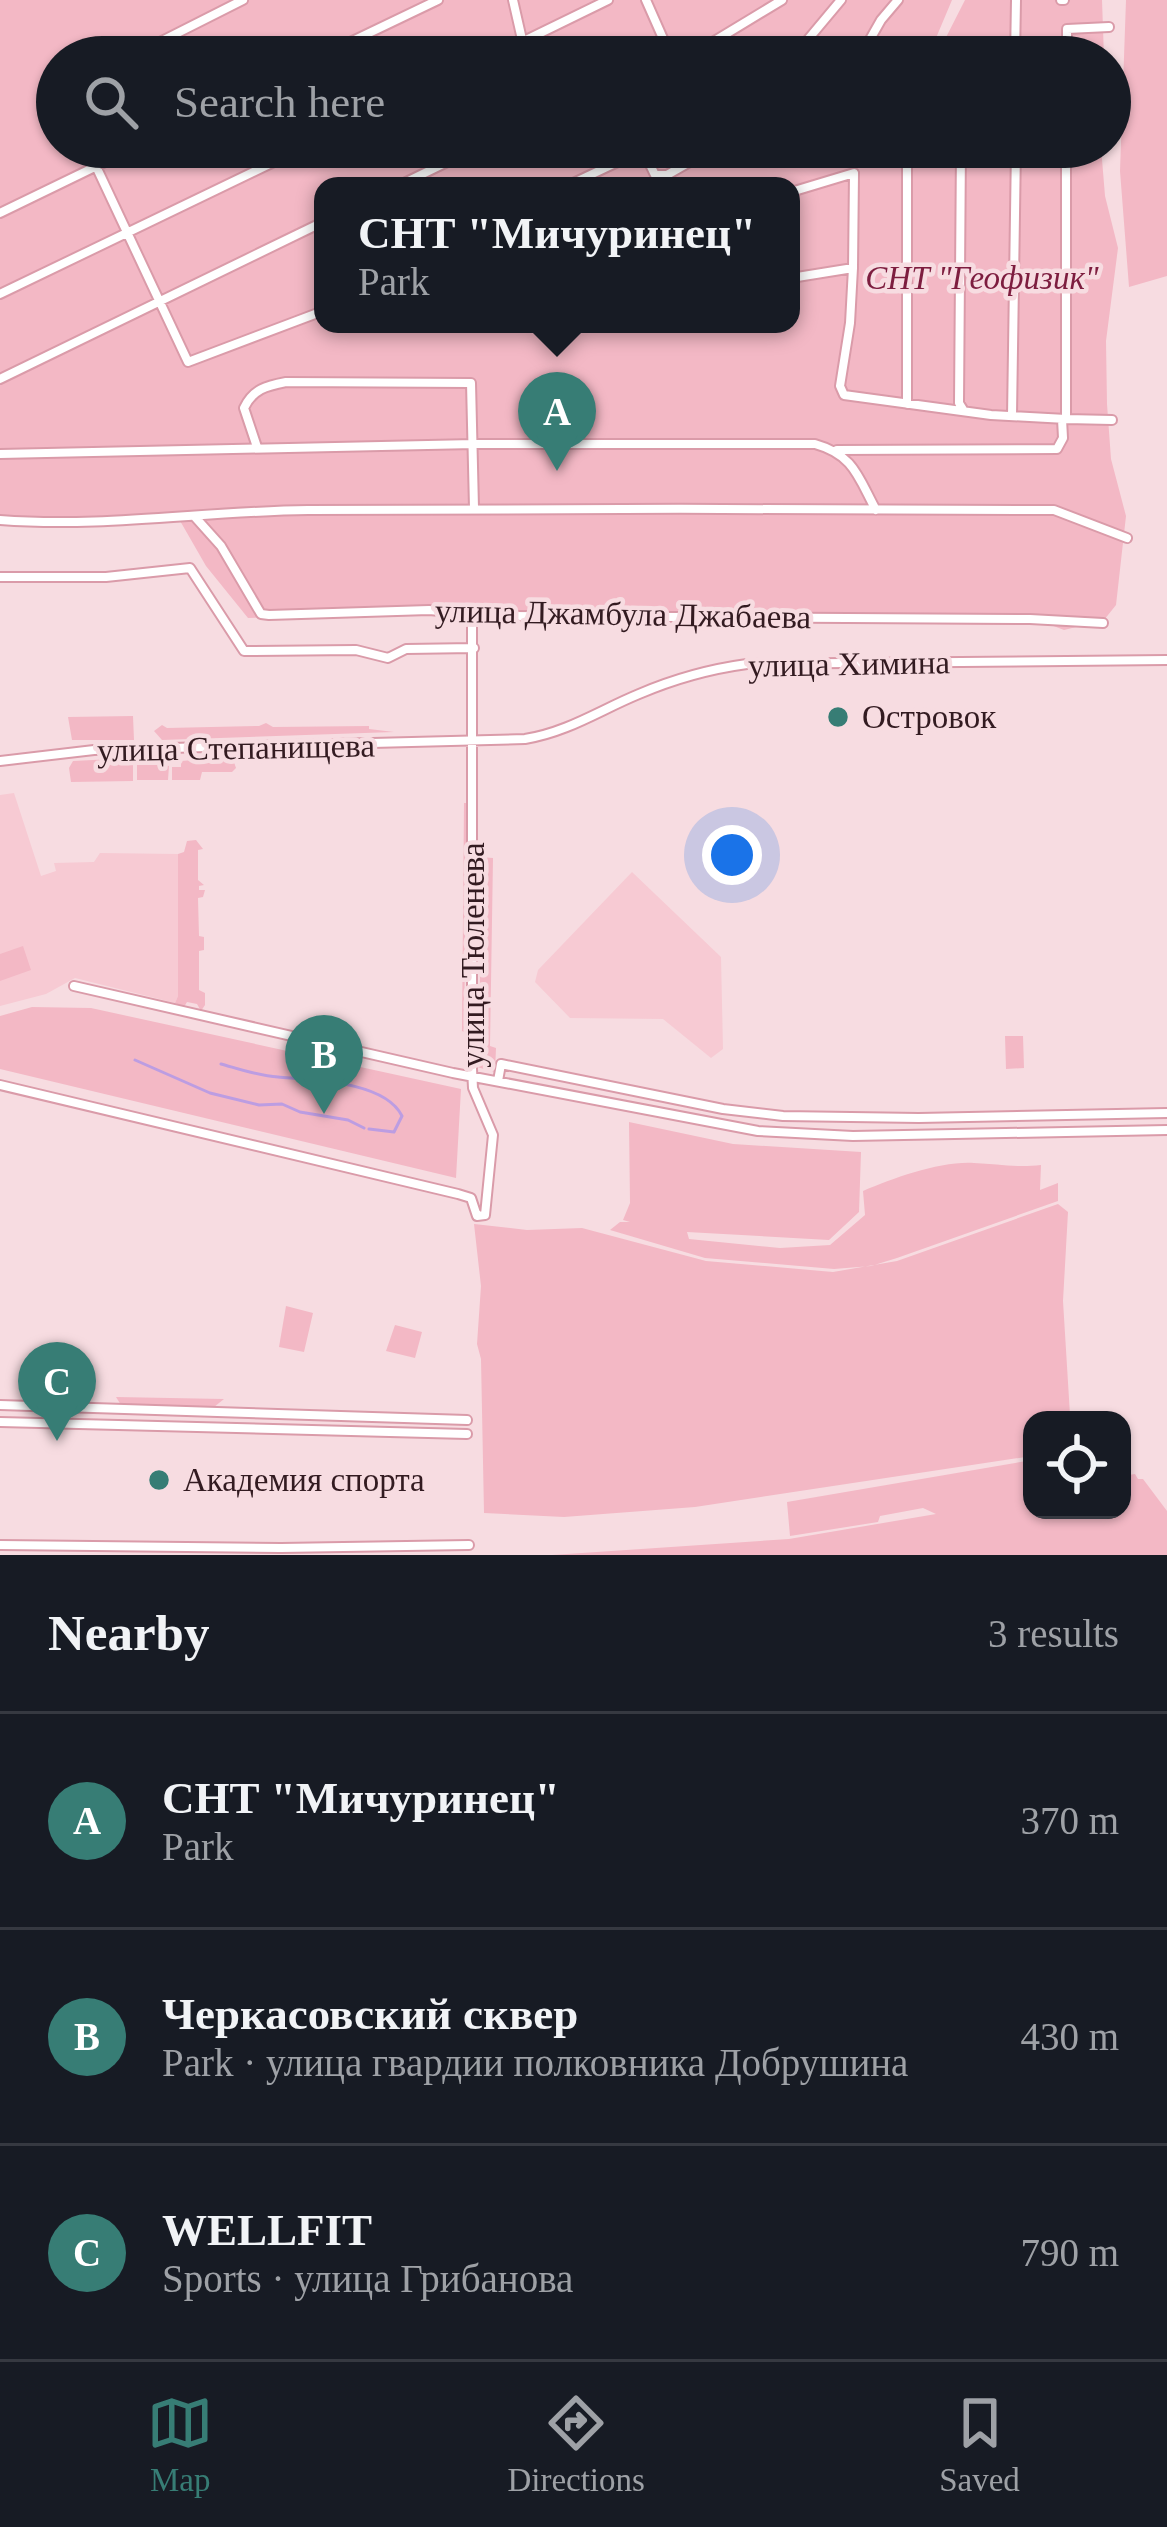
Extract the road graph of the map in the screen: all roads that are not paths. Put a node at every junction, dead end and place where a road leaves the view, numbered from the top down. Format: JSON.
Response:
{"nodes":[{"id":1,"x":243,"y":0,"type":"edge"},
{"id":2,"x":438,"y":0,"type":"edge"},
{"id":3,"x":513,"y":0,"type":"edge"},
{"id":4,"x":608,"y":0,"type":"edge"},
{"id":5,"x":646,"y":0,"type":"edge"},
{"id":6,"x":782,"y":0,"type":"edge"},
{"id":7,"x":841,"y":0,"type":"edge"},
{"id":8,"x":898,"y":0,"type":"edge"},
{"id":9,"x":1016,"y":0,"type":"edge"},
{"id":10,"x":1109,"y":27,"type":"dead end"},
{"id":11,"x":172,"y":36,"type":"edge"},
{"id":12,"x":363,"y":36,"type":"edge"},
{"id":13,"x":524,"y":36,"type":"edge"},
{"id":14,"x":534,"y":36,"type":"edge"},
{"id":15,"x":660,"y":36,"type":"edge"},
{"id":16,"x":723,"y":36,"type":"edge"},
{"id":17,"x":812,"y":36,"type":"edge"},
{"id":18,"x":874,"y":36,"type":"edge"},
{"id":19,"x":1015,"y":36,"type":"edge"},
{"id":20,"x":1067,"y":36,"type":"edge"},
{"id":21,"x":92,"y":168,"type":"edge"},
{"id":22,"x":97,"y":168,"type":"edge"},
{"id":23,"x":261,"y":168,"type":"edge"},
{"id":24,"x":652,"y":168,"type":"edge"},
{"id":25,"x":679,"y":168,"type":"edge"},
{"id":26,"x":908,"y":168,"type":"edge"},
{"id":27,"x":961,"y":168,"type":"edge"},
{"id":28,"x":1016,"y":168,"type":"edge"},
{"id":29,"x":1066,"y":168,"type":"edge"},
{"id":30,"x":800,"y":189,"type":"edge"},
{"id":31,"x":0,"y":213,"type":"edge"},
{"id":32,"x":314,"y":226,"type":"edge"},
{"id":33,"x":127,"y":232,"type":"junction"},
{"id":34,"x":853,"y":268,"type":"junction"},
{"id":35,"x":800,"y":277,"type":"edge"},
{"id":36,"x":0,"y":294,"type":"edge"},
{"id":37,"x":159,"y":302,"type":"junction"},
{"id":38,"x":314,"y":313,"type":"edge"},
{"id":39,"x":0,"y":379,"type":"edge"},
{"id":40,"x":907,"y":404,"type":"junction"},
{"id":41,"x":964,"y":411,"type":"junction"},
{"id":42,"x":1012,"y":416,"type":"junction"},
{"id":43,"x":1064,"y":419,"type":"junction"},
{"id":44,"x":1112,"y":420,"type":"dead end"},
{"id":45,"x":474,"y":444,"type":"junction"},
{"id":46,"x":257,"y":447,"type":"junction"},
{"id":47,"x":835,"y":449,"type":"junction"},
{"id":48,"x":0,"y":454,"type":"edge"},
{"id":49,"x":474,"y":508,"type":"junction"},
{"id":50,"x":876,"y":510,"type":"junction"},
{"id":51,"x":194,"y":517,"type":"junction"},
{"id":52,"x":0,"y":520,"type":"edge"},
{"id":53,"x":1127,"y":538,"type":"dead end"},
{"id":54,"x":0,"y":578,"type":"edge"},
{"id":55,"x":472,"y":614,"type":"junction"},
{"id":56,"x":1103,"y":623,"type":"dead end"},
{"id":57,"x":474,"y":648,"type":"junction"},
{"id":58,"x":1167,"y":660,"type":"edge"},
{"id":59,"x":473,"y":742,"type":"junction"},
{"id":60,"x":0,"y":760,"type":"edge"},
{"id":61,"x":74,"y":986,"type":"dead end"},
{"id":62,"x":472,"y":1077,"type":"junction"},
{"id":63,"x":498,"y":1081,"type":"junction"},
{"id":64,"x":0,"y":1085,"type":"edge"},
{"id":65,"x":1167,"y":1113,"type":"edge"},
{"id":66,"x":1167,"y":1130,"type":"edge"},
{"id":67,"x":0,"y":1405,"type":"edge"},
{"id":68,"x":467,"y":1420,"type":"dead end"},
{"id":69,"x":0,"y":1422,"type":"edge"},
{"id":70,"x":466,"y":1434,"type":"dead end"},
{"id":71,"x":0,"y":1544,"type":"edge"},
{"id":72,"x":469,"y":1545,"type":"dead end"}],
"edges":[{"from":1,"to":11,"type":"street"},
{"from":2,"to":12,"type":"street"},
{"from":3,"to":13,"type":"street"},
{"from":4,"to":14,"type":"street"},
{"from":5,"to":15,"type":"street"},
{"from":6,"to":16,"type":"street"},
{"from":7,"to":17,"type":"street"},
{"from":8,"to":18,"type":"street"},
{"from":9,"to":19,"type":"street"},
{"from":10,"to":20,"type":"street"},
{"from":21,"to":31,"type":"street"},
{"from":22,"to":33,"type":"street"},
{"from":23,"to":33,"type":"street"},
{"from":24,"to":25,"type":"street"},
{"from":26,"to":40,"type":"street"},
{"from":27,"to":41,"type":"street"},
{"from":28,"to":42,"type":"street"},
{"from":29,"to":43,"type":"street"},
{"from":30,"to":34,"type":"street"},
{"from":32,"to":37,"type":"street"},
{"from":33,"to":36,"type":"street"},
{"from":33,"to":37,"type":"street"},
{"from":34,"to":35,"type":"street"},
{"from":34,"to":40,"type":"street"},
{"from":37,"to":38,"type":"street"},
{"from":37,"to":39,"type":"street"},
{"from":40,"to":41,"type":"street"},
{"from":41,"to":42,"type":"street"},
{"from":42,"to":43,"type":"street"},
{"from":43,"to":44,"type":"street"},
{"from":43,"to":47,"type":"street"},
{"from":45,"to":46,"type":"street"},
{"from":45,"to":46,"type":"street"},
{"from":45,"to":47,"type":"street"},
{"from":45,"to":49,"type":"street"},
{"from":46,"to":48,"type":"street"},
{"from":47,"to":50,"type":"street"},
{"from":49,"to":50,"type":"street"},
{"from":49,"to":51,"type":"street"},
{"from":50,"to":53,"type":"street"},
{"from":51,"to":52,"type":"street"},
{"from":51,"to":55,"type":"street","name":"улица Джамбула Джабаева"},
{"from":54,"to":57,"type":"street"},
{"from":55,"to":56,"type":"street","name":"улица Джамбула Джабаева"},
{"from":55,"to":57,"type":"street","name":"улица Тюленева"},
{"from":57,"to":59,"type":"street","name":"улица Тюленева"},
{"from":58,"to":59,"type":"street","name":"улица Химина"},
{"from":59,"to":60,"type":"street","name":"улица Степанищева"},
{"from":59,"to":62,"type":"street","name":"улица Тюленева"},
{"from":61,"to":62,"type":"street"},
{"from":62,"to":63,"type":"street"},
{"from":62,"to":64,"type":"street","name":"улица Тюленева"},
{"from":63,"to":65,"type":"street"},
{"from":63,"to":66,"type":"street"},
{"from":67,"to":68,"type":"street"},
{"from":69,"to":70,"type":"street"},
{"from":71,"to":72,"type":"street"}]}
